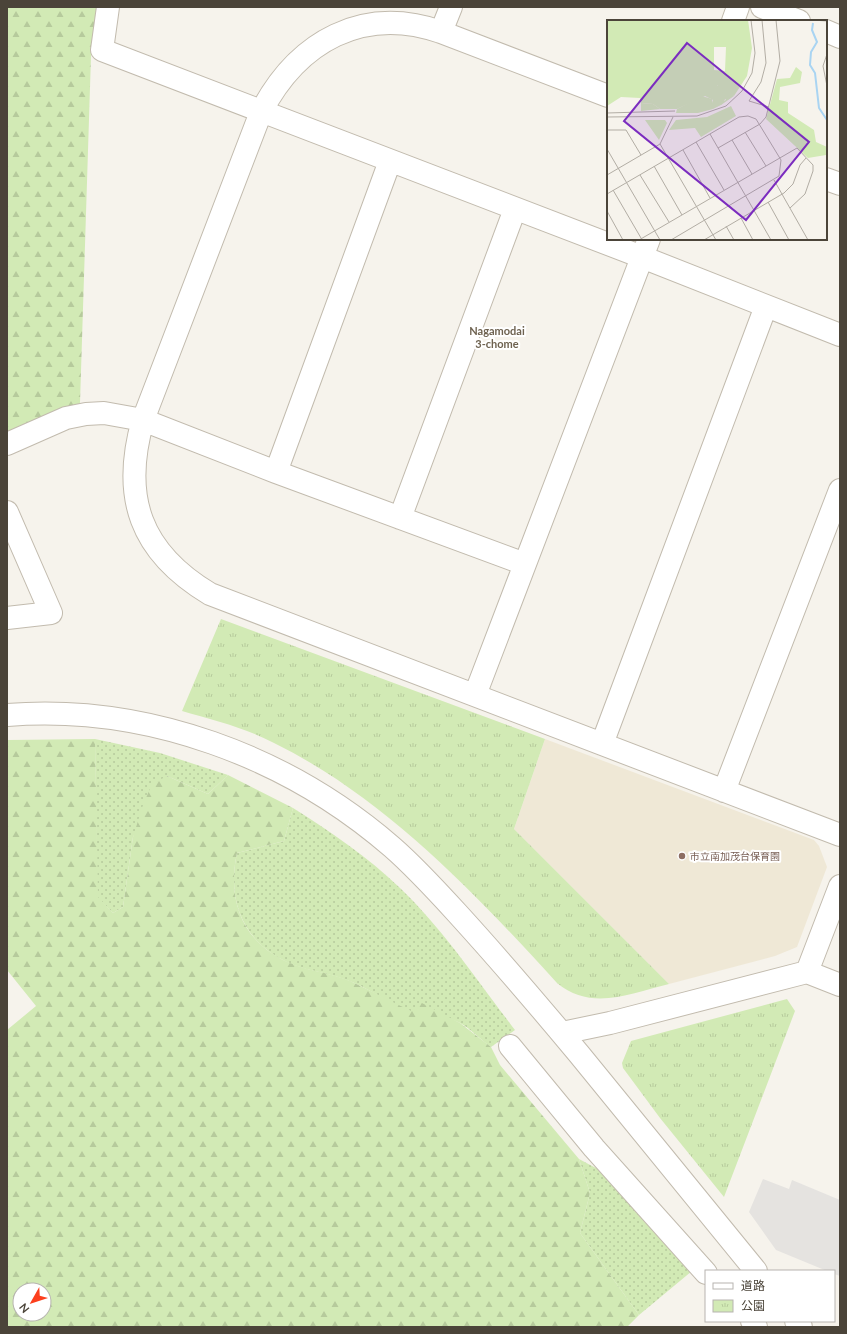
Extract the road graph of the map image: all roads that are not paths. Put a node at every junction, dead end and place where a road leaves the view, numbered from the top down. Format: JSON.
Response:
{"nodes":[{"id":1,"x":108,"y":7,"type":"edge"},
{"id":2,"x":451,"y":7,"type":"edge"},
{"id":3,"x":738,"y":7,"type":"edge"},
{"id":4,"x":762,"y":7,"type":"edge"},
{"id":5,"x":733,"y":20,"type":"edge"},
{"id":6,"x":796,"y":20,"type":"edge"},
{"id":7,"x":827,"y":31,"type":"edge"},
{"id":8,"x":441,"y":32,"type":"junction"},
{"id":9,"x":840,"y":37,"type":"edge"},
{"id":10,"x":607,"y":96,"type":"edge"},
{"id":11,"x":261,"y":112,"type":"junction"},
{"id":12,"x":390,"y":161,"type":"junction"},
{"id":13,"x":827,"y":179,"type":"edge"},
{"id":14,"x":840,"y":184,"type":"edge"},
{"id":15,"x":515,"y":209,"type":"junction"},
{"id":16,"x":607,"y":236,"type":"edge"},
{"id":17,"x":619,"y":240,"type":"edge"},
{"id":18,"x":646,"y":248,"type":"edge"},
{"id":19,"x":766,"y":306,"type":"junction"},
{"id":20,"x":840,"y":335,"type":"edge"},
{"id":21,"x":143,"y":420,"type":"junction"},
{"id":22,"x":7,"y":444,"type":"edge"},
{"id":23,"x":276,"y":472,"type":"junction"},
{"id":24,"x":840,"y":490,"type":"edge"},
{"id":25,"x":7,"y":512,"type":"edge"},
{"id":26,"x":400,"y":518,"type":"junction"},
{"id":27,"x":525,"y":564,"type":"junction"},
{"id":28,"x":7,"y":618,"type":"edge"},
{"id":29,"x":475,"y":695,"type":"junction"},
{"id":30,"x":7,"y":715,"type":"edge"},
{"id":31,"x":602,"y":744,"type":"junction"},
{"id":32,"x":724,"y":791,"type":"junction"},
{"id":33,"x":840,"y":835,"type":"edge"},
{"id":34,"x":840,"y":886,"type":"edge"},
{"id":35,"x":807,"y":972,"type":"junction"},
{"id":36,"x":840,"y":985,"type":"edge"},
{"id":37,"x":562,"y":1033,"type":"junction"},
{"id":38,"x":510,"y":1046,"type":"dead end"},
{"id":39,"x":755,"y":1270,"type":"edge"},
{"id":40,"x":705,"y":1272,"type":"edge"}],
"edges":[{"from":1,"to":11,"type":"street"},
{"from":2,"to":8,"type":"street"},
{"from":3,"to":5,"type":"street"},
{"from":4,"to":6,"type":"street"},
{"from":7,"to":9,"type":"street"},
{"from":8,"to":10,"type":"street"},
{"from":8,"to":11,"type":"street"},
{"from":11,"to":12,"type":"street"},
{"from":11,"to":21,"type":"street"},
{"from":12,"to":15,"type":"street"},
{"from":12,"to":23,"type":"street"},
{"from":13,"to":14,"type":"street"},
{"from":15,"to":16,"type":"street"},
{"from":15,"to":26,"type":"street"},
{"from":17,"to":18,"type":"street"},
{"from":18,"to":19,"type":"street"},
{"from":18,"to":27,"type":"street"},
{"from":19,"to":20,"type":"street"},
{"from":19,"to":31,"type":"street"},
{"from":21,"to":22,"type":"street"},
{"from":21,"to":23,"type":"street"},
{"from":21,"to":29,"type":"street"},
{"from":23,"to":26,"type":"street"},
{"from":24,"to":32,"type":"street"},
{"from":25,"to":28,"type":"street"},
{"from":26,"to":27,"type":"street"},
{"from":27,"to":29,"type":"street"},
{"from":29,"to":31,"type":"street"},
{"from":30,"to":37,"type":"street"},
{"from":31,"to":32,"type":"street"},
{"from":32,"to":33,"type":"street"},
{"from":34,"to":35,"type":"street"},
{"from":35,"to":36,"type":"street"},
{"from":35,"to":37,"type":"street"},
{"from":37,"to":39,"type":"street"},
{"from":38,"to":40,"type":"street"}]}
